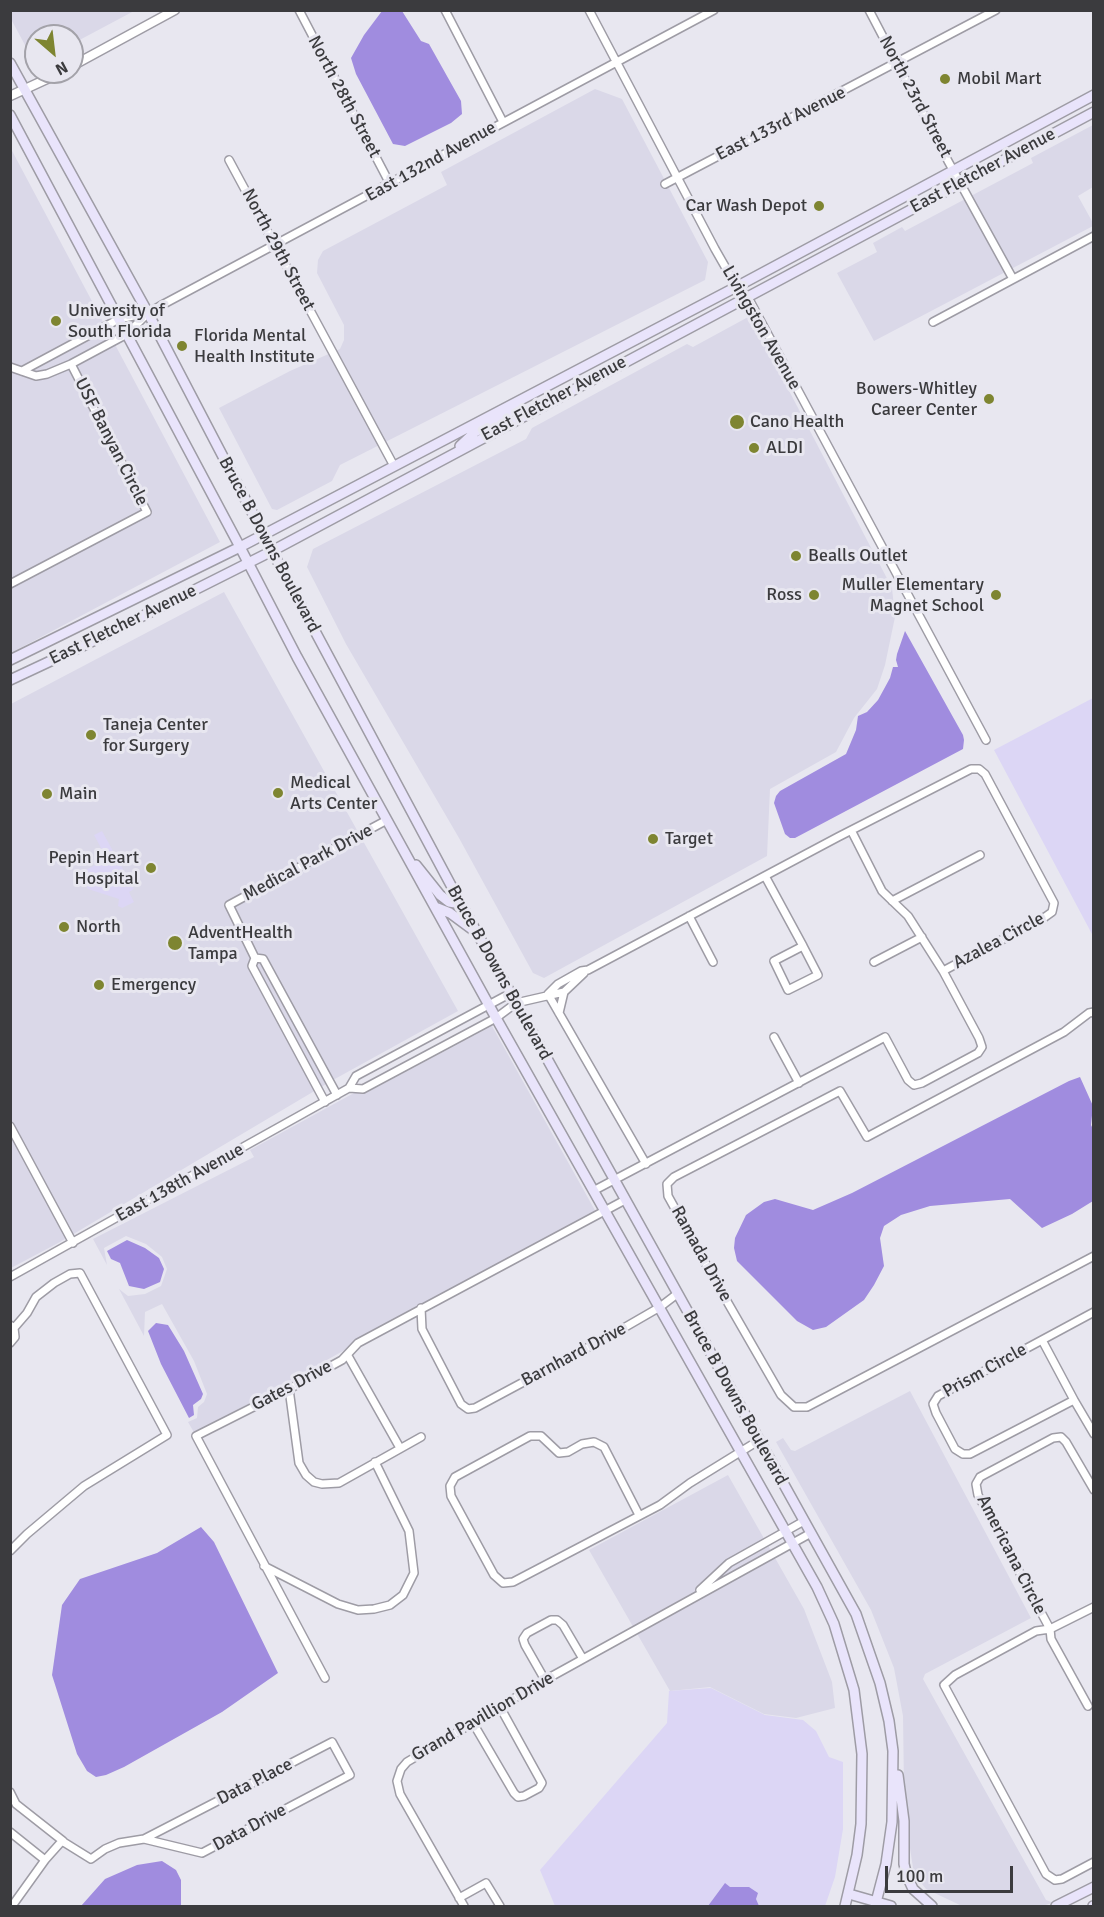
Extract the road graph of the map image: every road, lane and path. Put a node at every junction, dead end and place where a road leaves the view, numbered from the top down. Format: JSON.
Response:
{"nodes":[{"id":1,"x":175,"y":10,"type":"edge"},
{"id":2,"x":299,"y":10,"type":"edge"},
{"id":3,"x":445,"y":10,"type":"edge"},
{"id":4,"x":589,"y":10,"type":"edge"},
{"id":5,"x":714,"y":10,"type":"edge"},
{"id":6,"x":869,"y":10,"type":"edge"},
{"id":7,"x":996,"y":10,"type":"edge"},
{"id":8,"x":84,"y":59,"type":"edge"},
{"id":9,"x":10,"y":63,"type":"edge"},
{"id":10,"x":617,"y":63,"type":"junction"},
{"id":11,"x":897,"y":63,"type":"junction"},
{"id":12,"x":37,"y":84,"type":"edge"},
{"id":13,"x":25,"y":90,"type":"junction"},
{"id":14,"x":1094,"y":95,"type":"edge"},
{"id":15,"x":10,"y":96,"type":"edge"},
{"id":16,"x":1094,"y":112,"type":"edge"},
{"id":17,"x":10,"y":115,"type":"edge"},
{"id":18,"x":503,"y":122,"type":"junction"},
{"id":19,"x":230,"y":160,"type":"dead end"},
{"id":20,"x":953,"y":170,"type":"junction"},
{"id":21,"x":677,"y":178,"type":"junction"},
{"id":22,"x":390,"y":184,"type":"junction"},
{"id":23,"x":665,"y":184,"type":"dead end"},
{"id":24,"x":960,"y":184,"type":"junction"},
{"id":25,"x":1094,"y":236,"type":"edge"},
{"id":26,"x":276,"y":245,"type":"junction"},
{"id":27,"x":1013,"y":279,"type":"junction"},
{"id":28,"x":738,"y":286,"type":"junction"},
{"id":29,"x":745,"y":297,"type":"junction"},
{"id":30,"x":148,"y":313,"type":"junction"},
{"id":31,"x":119,"y":319,"type":"junction"},
{"id":32,"x":933,"y":322,"type":"dead end"},
{"id":33,"x":127,"y":333,"type":"junction"},
{"id":34,"x":71,"y":364,"type":"junction"},
{"id":35,"x":10,"y":367,"type":"edge"},
{"id":36,"x":22,"y":371,"type":"junction"},
{"id":37,"x":525,"y":398,"type":"junction"},
{"id":38,"x":452,"y":454,"type":"junction"},
{"id":39,"x":394,"y":466,"type":"junction"},
{"id":40,"x":264,"y":534,"type":"junction"},
{"id":41,"x":240,"y":547,"type":"junction"},
{"id":42,"x":272,"y":551,"type":"junction"},
{"id":43,"x":249,"y":563,"type":"junction"},
{"id":44,"x":10,"y":584,"type":"edge"},
{"id":45,"x":10,"y":660,"type":"edge"},
{"id":46,"x":10,"y":680,"type":"edge"},
{"id":47,"x":986,"y":740,"type":"dead end"},
{"id":48,"x":387,"y":820,"type":"junction"},
{"id":49,"x":852,"y":832,"type":"junction"},
{"id":50,"x":400,"y":844,"type":"junction"},
{"id":51,"x":980,"y":855,"type":"dead end"},
{"id":52,"x":765,"y":876,"type":"junction"},
{"id":53,"x":892,"y":901,"type":"junction"},
{"id":54,"x":461,"y":904,"type":"junction"},
{"id":55,"x":435,"y":907,"type":"junction"},
{"id":56,"x":688,"y":916,"type":"junction"},
{"id":57,"x":477,"y":933,"type":"junction"},
{"id":58,"x":922,"y":937,"type":"junction"},
{"id":59,"x":803,"y":946,"type":"junction"},
{"id":60,"x":255,"y":958,"type":"junction"},
{"id":61,"x":713,"y":962,"type":"dead end"},
{"id":62,"x":874,"y":962,"type":"dead end"},
{"id":63,"x":588,"y":970,"type":"junction"},
{"id":64,"x":943,"y":971,"type":"junction"},
{"id":65,"x":564,"y":992,"type":"junction"},
{"id":66,"x":511,"y":993,"type":"junction"},
{"id":67,"x":548,"y":994,"type":"junction"},
{"id":68,"x":516,"y":1003,"type":"junction"},
{"id":69,"x":488,"y":1004,"type":"junction"},
{"id":70,"x":560,"y":1012,"type":"junction"},
{"id":71,"x":1094,"y":1012,"type":"edge"},
{"id":72,"x":496,"y":1018,"type":"junction"},
{"id":73,"x":774,"y":1037,"type":"dead end"},
{"id":74,"x":799,"y":1083,"type":"junction"},
{"id":75,"x":349,"y":1088,"type":"junction"},
{"id":76,"x":338,"y":1095,"type":"junction"},
{"id":77,"x":325,"y":1102,"type":"junction"},
{"id":78,"x":10,"y":1126,"type":"edge"},
{"id":79,"x":646,"y":1164,"type":"junction"},
{"id":80,"x":614,"y":1181,"type":"junction"},
{"id":81,"x":593,"y":1191,"type":"junction"},
{"id":82,"x":625,"y":1200,"type":"junction"},
{"id":83,"x":604,"y":1211,"type":"junction"},
{"id":84,"x":73,"y":1243,"type":"junction"},
{"id":85,"x":1094,"y":1256,"type":"edge"},
{"id":86,"x":10,"y":1277,"type":"edge"},
{"id":87,"x":677,"y":1294,"type":"junction"},
{"id":88,"x":660,"y":1307,"type":"junction"},
{"id":89,"x":421,"y":1308,"type":"junction"},
{"id":90,"x":1094,"y":1312,"type":"edge"},
{"id":91,"x":12,"y":1326,"type":"edge"},
{"id":92,"x":1042,"y":1340,"type":"junction"},
{"id":93,"x":10,"y":1343,"type":"edge"},
{"id":94,"x":348,"y":1356,"type":"junction"},
{"id":95,"x":289,"y":1389,"type":"junction"},
{"id":96,"x":1074,"y":1400,"type":"junction"},
{"id":97,"x":1094,"y":1434,"type":"edge"},
{"id":98,"x":421,"y":1437,"type":"dead end"},
{"id":99,"x":758,"y":1441,"type":"junction"},
{"id":100,"x":400,"y":1448,"type":"junction"},
{"id":101,"x":740,"y":1452,"type":"junction"},
{"id":102,"x":375,"y":1462,"type":"junction"},
{"id":103,"x":1094,"y":1490,"type":"edge"},
{"id":104,"x":639,"y":1515,"type":"junction"},
{"id":105,"x":804,"y":1521,"type":"junction"},
{"id":106,"x":785,"y":1531,"type":"junction"},
{"id":107,"x":811,"y":1533,"type":"junction"},
{"id":108,"x":791,"y":1542,"type":"junction"},
{"id":109,"x":10,"y":1551,"type":"edge"},
{"id":110,"x":264,"y":1566,"type":"junction"},
{"id":111,"x":694,"y":1596,"type":"junction"},
{"id":112,"x":1094,"y":1607,"type":"edge"},
{"id":113,"x":1050,"y":1629,"type":"junction"},
{"id":114,"x":583,"y":1659,"type":"junction"},
{"id":115,"x":325,"y":1678,"type":"dead end"},
{"id":116,"x":545,"y":1680,"type":"junction"},
{"id":117,"x":1088,"y":1706,"type":"dead end"},
{"id":118,"x":500,"y":1707,"type":"junction"},
{"id":119,"x":473,"y":1723,"type":"junction"},
{"id":120,"x":893,"y":1751,"type":"junction"},
{"id":121,"x":350,"y":1776,"type":"joint"},
{"id":122,"x":10,"y":1792,"type":"edge"},
{"id":123,"x":10,"y":1832,"type":"edge"},
{"id":124,"x":144,"y":1839,"type":"junction"},
{"id":125,"x":63,"y":1841,"type":"junction"},
{"id":126,"x":45,"y":1860,"type":"junction"},
{"id":127,"x":1094,"y":1862,"type":"edge"},
{"id":128,"x":1094,"y":1887,"type":"edge"},
{"id":129,"x":849,"y":1894,"type":"junction"},
{"id":130,"x":459,"y":1898,"type":"junction"},
{"id":131,"x":876,"y":1905,"type":"edge"},
{"id":132,"x":12,"y":1906,"type":"edge"},
{"id":133,"x":464,"y":1906,"type":"edge"},
{"id":134,"x":500,"y":1906,"type":"edge"},
{"id":135,"x":845,"y":1906,"type":"edge"},
{"id":136,"x":891,"y":1906,"type":"edge"},
{"id":137,"x":932,"y":1906,"type":"edge"},
{"id":138,"x":1056,"y":1906,"type":"edge"}],
"edges":[{"from":1,"to":8,"type":"street"},
{"from":2,"to":22,"type":"street","name":"North 28th Street"},
{"from":3,"to":18,"type":"street"},
{"from":4,"to":10,"type":"street","name":"Livingston Avenue"},
{"from":5,"to":10,"type":"street","name":"East 132nd Avenue"},
{"from":6,"to":11,"type":"street","name":"North 23rd Street"},
{"from":7,"to":11,"type":"street","name":"East 133rd Avenue"},
{"from":9,"to":13,"type":"main road","name":"Bruce B Downs Boulevard"},
{"from":10,"to":18,"type":"street","name":"East 132nd Avenue"},
{"from":10,"to":21,"type":"street","name":"Livingston Avenue"},
{"from":11,"to":20,"type":"street","name":"North 23rd Street"},
{"from":11,"to":21,"type":"street","name":"East 133rd Avenue"},
{"from":12,"to":13,"type":"street"},
{"from":13,"to":15,"type":"street"},
{"from":13,"to":30,"type":"main road","name":"Bruce B Downs Boulevard"},
{"from":14,"to":20,"type":"main road","name":"East Fletcher Avenue"},
{"from":16,"to":24,"type":"main road","name":"East Fletcher Avenue"},
{"from":17,"to":31,"type":"main road","name":"Bruce B Downs Boulevard"},
{"from":18,"to":22,"type":"street","name":"East 132nd Avenue"},
{"from":19,"to":26,"type":"street","name":"North 29th Street"},
{"from":20,"to":24,"type":"street","name":"North 23rd Street"},
{"from":20,"to":28,"type":"main road","name":"East Fletcher Avenue"},
{"from":21,"to":23,"type":"street","name":"East 133rd Avenue"},
{"from":21,"to":28,"type":"street","name":"Livingston Avenue"},
{"from":22,"to":26,"type":"street","name":"East 132nd Avenue"},
{"from":24,"to":27,"type":"street","name":"North 23rd Street"},
{"from":24,"to":29,"type":"main road","name":"East Fletcher Avenue"},
{"from":25,"to":27,"type":"street"},
{"from":26,"to":30,"type":"street","name":"East 132nd Avenue"},
{"from":26,"to":39,"type":"street","name":"North 29th Street"},
{"from":27,"to":32,"type":"street"},
{"from":28,"to":29,"type":"street","name":"Livingston Avenue"},
{"from":28,"to":37,"type":"main road","name":"East Fletcher Avenue"},
{"from":29,"to":38,"type":"main road","name":"East Fletcher Avenue"},
{"from":29,"to":47,"type":"street","name":"Livingston Avenue"},
{"from":30,"to":31,"type":"street"},
{"from":30,"to":33,"type":"street","name":"USF Banyan Circle"},
{"from":30,"to":40,"type":"main road","name":"Bruce B Downs Boulevard"},
{"from":31,"to":33,"type":"main road","name":"Bruce B Downs Boulevard"},
{"from":31,"to":36,"type":"street"},
{"from":33,"to":34,"type":"street","name":"USF Banyan Circle"},
{"from":33,"to":41,"type":"main road","name":"Bruce B Downs Boulevard"},
{"from":34,"to":36,"type":"street","name":"USF Banyan Circle"},
{"from":34,"to":44,"type":"street","name":"USF Banyan Circle"},
{"from":35,"to":36,"type":"street","name":"USF Banyan Circle"},
{"from":37,"to":38,"type":"main road"},
{"from":37,"to":39,"type":"main road","name":"East Fletcher Avenue"},
{"from":38,"to":42,"type":"main road","name":"East Fletcher Avenue"},
{"from":39,"to":40,"type":"main road","name":"East Fletcher Avenue"},
{"from":40,"to":41,"type":"main road","name":"East Fletcher Avenue"},
{"from":40,"to":42,"type":"main road","name":"Bruce B Downs Boulevard"},
{"from":41,"to":43,"type":"main road","name":"Bruce B Downs Boulevard"},
{"from":41,"to":45,"type":"main road","name":"East Fletcher Avenue"},
{"from":42,"to":43,"type":"main road","name":"East Fletcher Avenue"},
{"from":42,"to":54,"type":"main road","name":"Bruce B Downs Boulevard"},
{"from":43,"to":46,"type":"main road","name":"East Fletcher Avenue"},
{"from":43,"to":48,"type":"main road","name":"Bruce B Downs Boulevard"},
{"from":48,"to":50,"type":"main road","name":"Bruce B Downs Boulevard"},
{"from":48,"to":60,"type":"street","name":"Medical Park Drive"},
{"from":49,"to":52,"type":"street","name":"Azalea Circle"},
{"from":49,"to":53,"type":"street"},
{"from":49,"to":64,"type":"street","name":"Azalea Circle"},
{"from":50,"to":54,"type":"main road"},
{"from":50,"to":55,"type":"main road","name":"Bruce B Downs Boulevard"},
{"from":51,"to":53,"type":"street"},
{"from":52,"to":56,"type":"street","name":"Azalea Circle"},
{"from":52,"to":59,"type":"street"},
{"from":53,"to":58,"type":"street"},
{"from":54,"to":57,"type":"main road","name":"Bruce B Downs Boulevard"},
{"from":55,"to":57,"type":"main road"},
{"from":55,"to":69,"type":"main road","name":"Bruce B Downs Boulevard"},
{"from":56,"to":61,"type":"street"},
{"from":56,"to":63,"type":"street","name":"Azalea Circle"},
{"from":57,"to":66,"type":"main road","name":"Bruce B Downs Boulevard"},
{"from":58,"to":62,"type":"street"},
{"from":58,"to":64,"type":"street"},
{"from":59,"to":59,"type":"street"},
{"from":60,"to":76,"type":"street"},
{"from":60,"to":77,"type":"street"},
{"from":63,"to":65,"type":"street","name":"Azalea Circle"},
{"from":63,"to":67,"type":"street","name":"Azalea Circle"},
{"from":64,"to":74,"type":"street","name":"Azalea Circle"},
{"from":65,"to":67,"type":"street","name":"Azalea Circle"},
{"from":65,"to":70,"type":"street"},
{"from":66,"to":68,"type":"main road","name":"Bruce B Downs Boulevard"},
{"from":66,"to":69,"type":"street","name":"East 138th Avenue"},
{"from":67,"to":68,"type":"street","name":"Azalea Circle"},
{"from":67,"to":70,"type":"street"},
{"from":68,"to":72,"type":"street","name":"East 138th Avenue"},
{"from":68,"to":80,"type":"main road","name":"Bruce B Downs Boulevard"},
{"from":69,"to":72,"type":"main road","name":"Bruce B Downs Boulevard"},
{"from":69,"to":75,"type":"street","name":"East 138th Avenue"},
{"from":70,"to":79,"type":"street"},
{"from":71,"to":85,"type":"street","name":"Ramada Drive"},
{"from":72,"to":75,"type":"street","name":"East 138th Avenue"},
{"from":72,"to":81,"type":"main road","name":"Bruce B Downs Boulevard"},
{"from":73,"to":74,"type":"street"},
{"from":74,"to":79,"type":"street","name":"Azalea Circle"},
{"from":75,"to":76,"type":"street","name":"East 138th Avenue"},
{"from":76,"to":77,"type":"street","name":"East 138th Avenue"},
{"from":77,"to":84,"type":"street","name":"East 138th Avenue"},
{"from":78,"to":84,"type":"street"},
{"from":79,"to":80,"type":"street","name":"Azalea Circle"},
{"from":80,"to":81,"type":"street","name":"Azalea Circle"},
{"from":80,"to":82,"type":"main road","name":"Bruce B Downs Boulevard"},
{"from":81,"to":83,"type":"main road","name":"Bruce B Downs Boulevard"},
{"from":82,"to":83,"type":"street","name":"Gates Drive"},
{"from":82,"to":87,"type":"main road","name":"Bruce B Downs Boulevard"},
{"from":83,"to":88,"type":"main road","name":"Bruce B Downs Boulevard"},
{"from":83,"to":89,"type":"street","name":"Gates Drive"},
{"from":84,"to":86,"type":"street","name":"East 138th Avenue"},
{"from":87,"to":88,"type":"street","name":"Barnhard Drive"},
{"from":87,"to":99,"type":"main road","name":"Bruce B Downs Boulevard"},
{"from":88,"to":89,"type":"street","name":"Barnhard Drive"},
{"from":88,"to":101,"type":"main road","name":"Bruce B Downs Boulevard"},
{"from":89,"to":94,"type":"street","name":"Gates Drive"},
{"from":90,"to":92,"type":"street","name":"Prism Circle"},
{"from":91,"to":93,"type":"street"},
{"from":91,"to":109,"type":"street"},
{"from":92,"to":96,"type":"street","name":"Prism Circle"},
{"from":92,"to":96,"type":"street","name":"Prism Circle"},
{"from":94,"to":95,"type":"street","name":"Gates Drive"},
{"from":94,"to":100,"type":"street"},
{"from":95,"to":102,"type":"street"},
{"from":95,"to":110,"type":"street","name":"Gates Drive"},
{"from":96,"to":97,"type":"street","name":"Prism Circle"},
{"from":98,"to":100,"type":"street"},
{"from":99,"to":101,"type":"street"},
{"from":99,"to":105,"type":"main road","name":"Bruce B Downs Boulevard"},
{"from":100,"to":102,"type":"street"},
{"from":101,"to":104,"type":"street"},
{"from":101,"to":106,"type":"main road","name":"Bruce B Downs Boulevard"},
{"from":102,"to":110,"type":"street"},
{"from":103,"to":113,"type":"street","name":"Americana Circle"},
{"from":104,"to":104,"type":"street"},
{"from":105,"to":106,"type":"street","name":"Grand Pavillion Drive"},
{"from":105,"to":107,"type":"main road","name":"Bruce B Downs Boulevard"},
{"from":106,"to":108,"type":"main road","name":"Bruce B Downs Boulevard"},
{"from":106,"to":111,"type":"street","name":"Grand Pavillion Drive"},
{"from":107,"to":108,"type":"street","name":"Grand Pavillion Drive"},
{"from":107,"to":120,"type":"main road","name":"Bruce B Downs Boulevard"},
{"from":108,"to":111,"type":"street","name":"Grand Pavillion Drive"},
{"from":108,"to":129,"type":"main road","name":"Bruce B Downs Boulevard"},
{"from":110,"to":115,"type":"street","name":"Gates Drive"},
{"from":111,"to":114,"type":"street","name":"Grand Pavillion Drive"},
{"from":112,"to":113,"type":"street"},
{"from":113,"to":117,"type":"street"},
{"from":113,"to":127,"type":"street","name":"Americana Circle"},
{"from":114,"to":116,"type":"street","name":"Grand Pavillion Drive"},
{"from":114,"to":116,"type":"street"},
{"from":116,"to":118,"type":"street","name":"Grand Pavillion Drive"},
{"from":118,"to":119,"type":"street","name":"Grand Pavillion Drive"},
{"from":118,"to":119,"type":"street"},
{"from":119,"to":130,"type":"street","name":"Grand Pavillion Drive"},
{"from":120,"to":131,"type":"main road","name":"Bruce B Downs Boulevard"},
{"from":120,"to":137,"type":"main road"},
{"from":121,"to":124,"type":"street","name":"Data Drive"},
{"from":121,"to":124,"type":"street","name":"Data Place"},
{"from":122,"to":125,"type":"street"},
{"from":123,"to":126,"type":"street"},
{"from":124,"to":125,"type":"street"},
{"from":125,"to":126,"type":"street"},
{"from":126,"to":132,"type":"street"},
{"from":128,"to":138,"type":"main road"},
{"from":129,"to":131,"type":"main road"},
{"from":129,"to":135,"type":"main road","name":"Bruce B Downs Boulevard"},
{"from":130,"to":133,"type":"street","name":"Grand Pavillion Drive"},
{"from":130,"to":134,"type":"street"},
{"from":131,"to":136,"type":"main road"}]}
